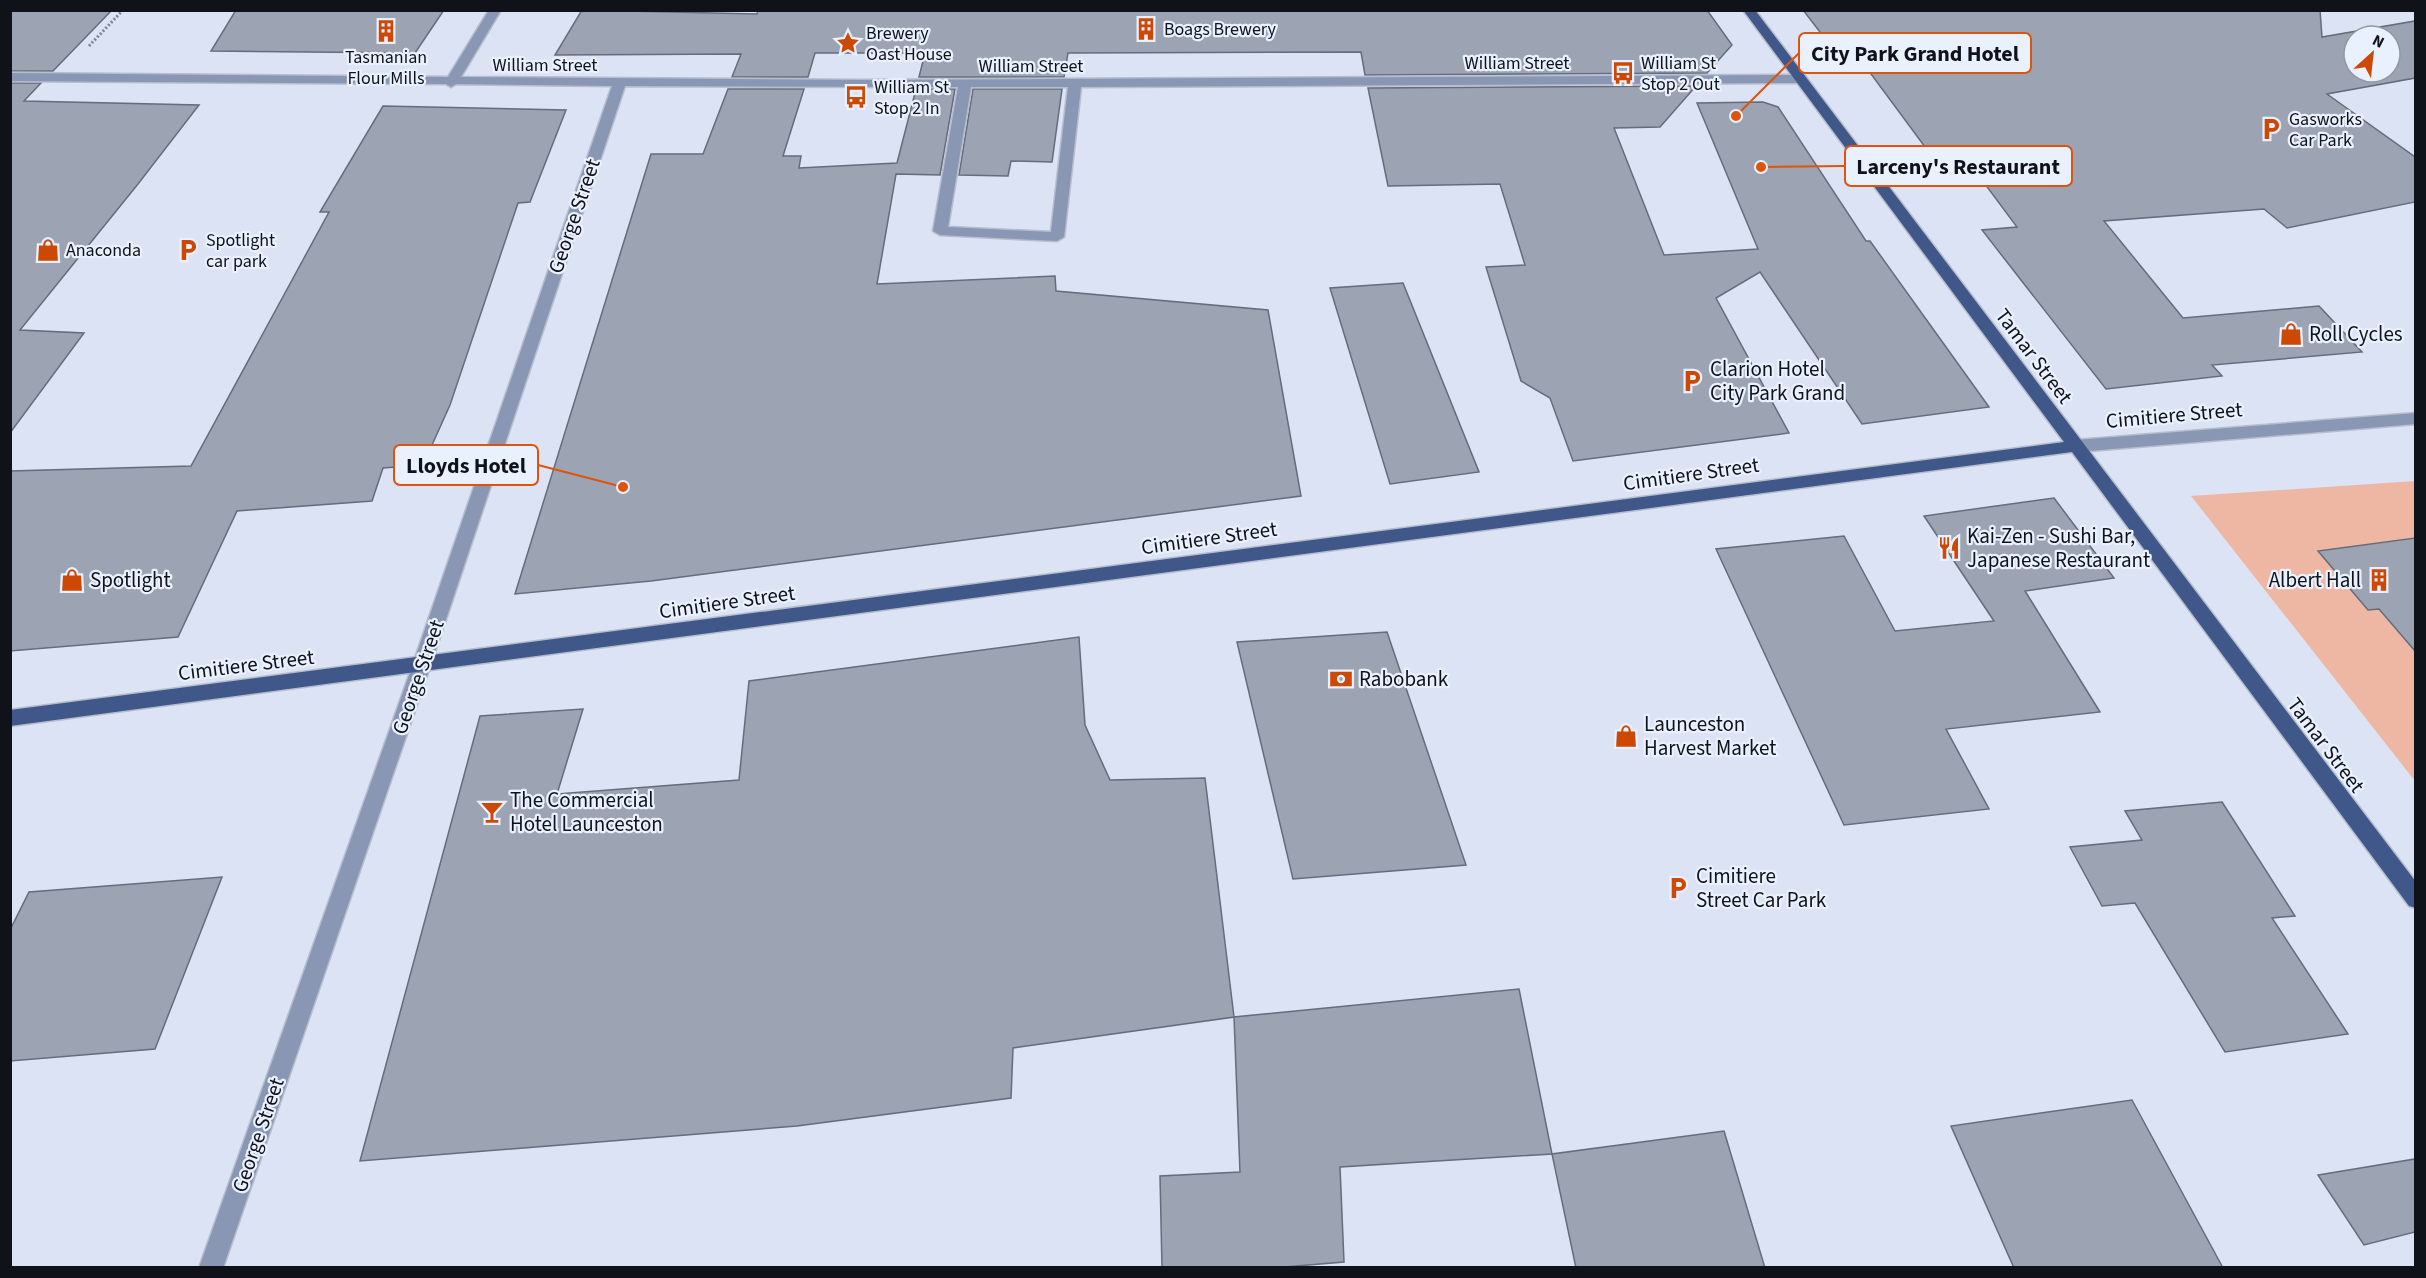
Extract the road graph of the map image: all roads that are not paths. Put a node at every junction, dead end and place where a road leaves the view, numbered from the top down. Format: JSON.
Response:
{"nodes":[{"id":1,"x":495,"y":10,"type":"edge"},
{"id":2,"x":1749,"y":10,"type":"edge"},
{"id":3,"x":10,"y":77,"type":"edge"},
{"id":4,"x":1800,"y":79,"type":"junction"},
{"id":5,"x":451,"y":83,"type":"junction"},
{"id":6,"x":1075,"y":83,"type":"junction"},
{"id":7,"x":619,"y":84,"type":"junction"},
{"id":8,"x":965,"y":84,"type":"junction"},
{"id":9,"x":2415,"y":418,"type":"edge"},
{"id":10,"x":2076,"y":446,"type":"junction"},
{"id":11,"x":422,"y":664,"type":"junction"},
{"id":12,"x":10,"y":718,"type":"edge"},
{"id":13,"x":2415,"y":900,"type":"edge"},
{"id":14,"x":212,"y":1268,"type":"edge"}],
"edges":[{"from":1,"to":5,"type":"street"},
{"from":2,"to":4,"type":"main road","name":"Tamar Street"},
{"from":3,"to":5,"type":"street","name":"William Street"},
{"from":4,"to":6,"type":"street","name":"William Street"},
{"from":4,"to":10,"type":"main road","name":"Tamar Street"},
{"from":5,"to":7,"type":"street","name":"William Street"},
{"from":6,"to":8,"type":"street","name":"William Street"},
{"from":6,"to":8,"type":"street"},
{"from":7,"to":8,"type":"street","name":"William Street"},
{"from":7,"to":11,"type":"street","name":"George Street"},
{"from":9,"to":10,"type":"street","name":"Cimitiere Street"},
{"from":10,"to":11,"type":"main road","name":"Cimitiere Street"},
{"from":10,"to":13,"type":"main road","name":"Tamar Street"},
{"from":11,"to":12,"type":"main road","name":"Cimitiere Street"},
{"from":11,"to":14,"type":"street","name":"George Street"}]}
